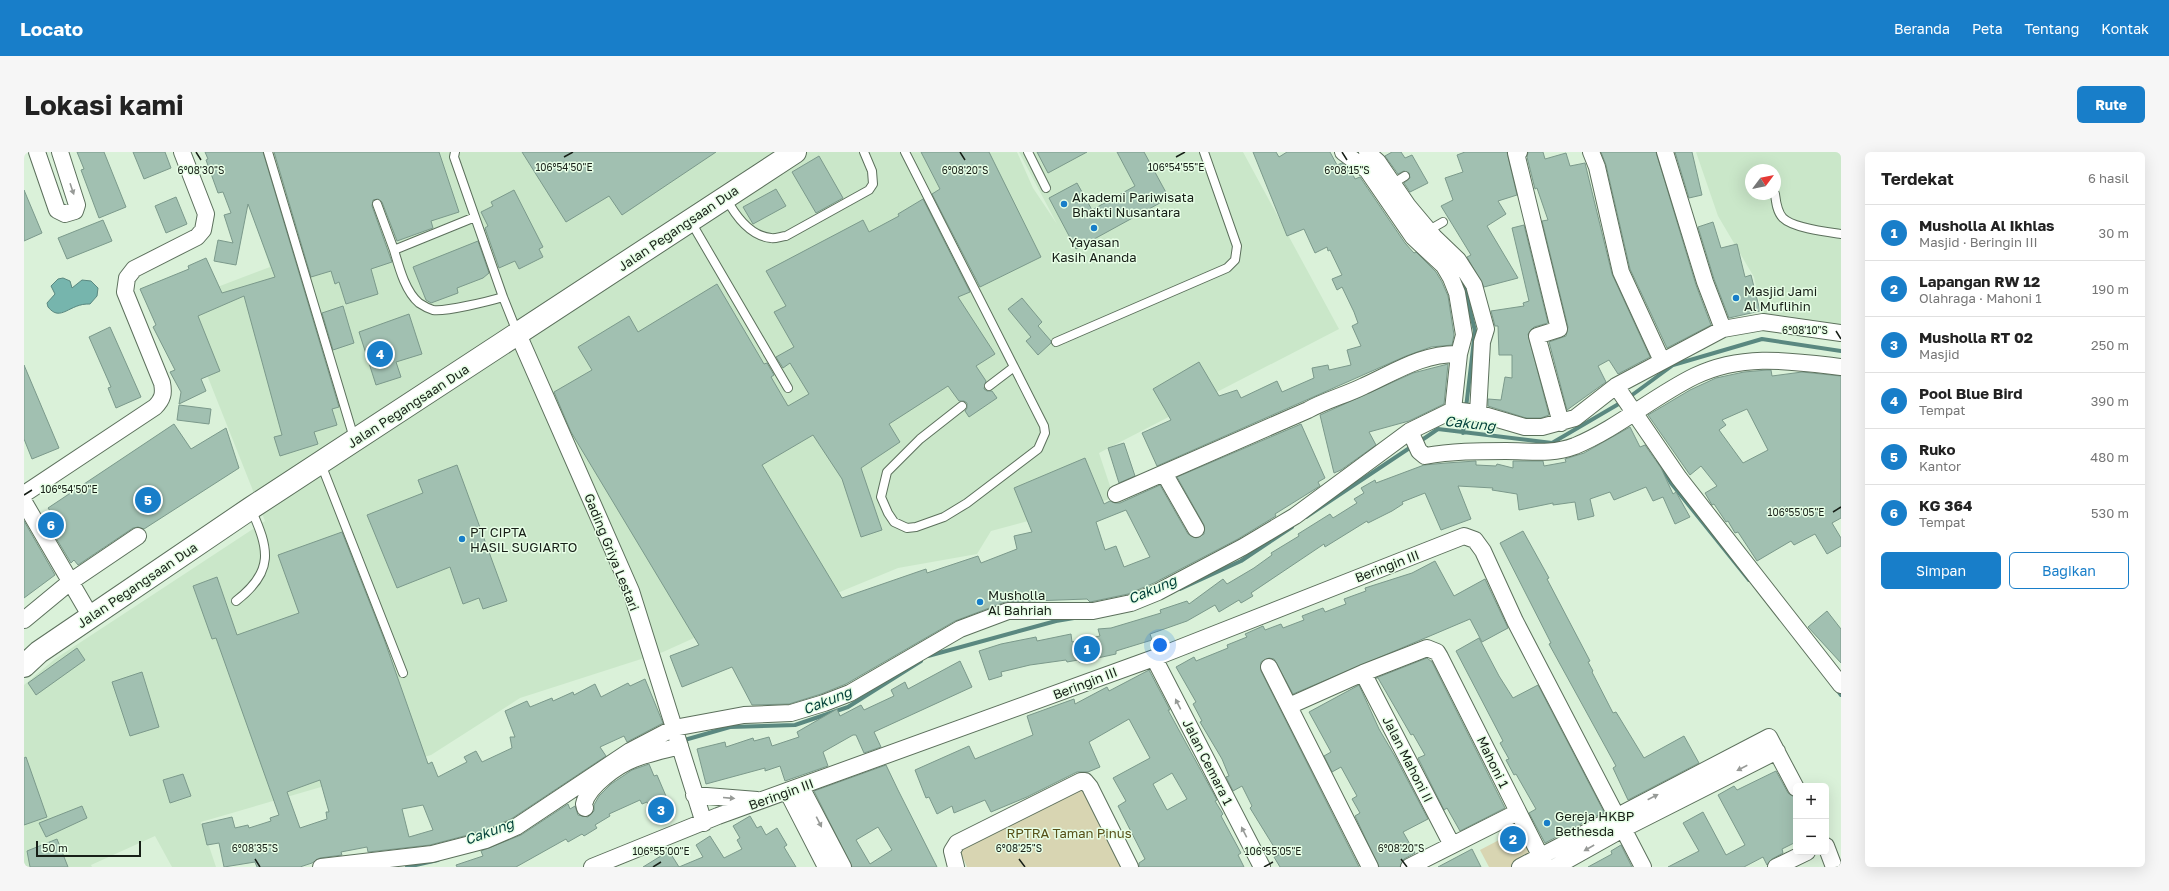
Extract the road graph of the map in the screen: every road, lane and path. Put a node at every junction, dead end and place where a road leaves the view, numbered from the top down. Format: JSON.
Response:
{"nodes":[{"id":1,"x":36,"y":152,"type":"edge"},
{"id":2,"x":60,"y":152,"type":"edge"},
{"id":3,"x":182,"y":152,"type":"edge"},
{"id":4,"x":268,"y":152,"type":"edge"},
{"id":5,"x":455,"y":152,"type":"edge"},
{"id":6,"x":795,"y":152,"type":"edge"},
{"id":7,"x":864,"y":152,"type":"edge"},
{"id":8,"x":905,"y":152,"type":"edge"},
{"id":9,"x":1028,"y":152,"type":"edge"},
{"id":10,"x":1204,"y":152,"type":"edge"},
{"id":11,"x":1343,"y":152,"type":"edge"},
{"id":12,"x":1367,"y":152,"type":"edge"},
{"id":13,"x":1520,"y":152,"type":"edge"},
{"id":14,"x":1591,"y":152,"type":"edge"},
{"id":15,"x":1665,"y":152,"type":"edge"},
{"id":16,"x":1046,"y":188,"type":"dead end"},
{"id":17,"x":725,"y":197,"type":"junction"},
{"id":18,"x":1776,"y":200,"type":"edge"},
{"id":19,"x":377,"y":204,"type":"dead end"},
{"id":20,"x":475,"y":217,"type":"junction"},
{"id":21,"x":690,"y":221,"type":"junction"},
{"id":22,"x":1444,"y":222,"type":"dead end"},
{"id":23,"x":1429,"y":230,"type":"junction"},
{"id":24,"x":1841,"y":234,"type":"edge"},
{"id":25,"x":394,"y":250,"type":"junction"},
{"id":26,"x":503,"y":297,"type":"junction"},
{"id":27,"x":1723,"y":329,"type":"junction"},
{"id":28,"x":1841,"y":333,"type":"edge"},
{"id":29,"x":518,"y":334,"type":"junction"},
{"id":30,"x":1056,"y":342,"type":"dead end"},
{"id":31,"x":1459,"y":354,"type":"junction"},
{"id":32,"x":1662,"y":361,"type":"junction"},
{"id":33,"x":1014,"y":367,"type":"junction"},
{"id":34,"x":1841,"y":367,"type":"edge"},
{"id":35,"x":989,"y":386,"type":"dead end"},
{"id":36,"x":788,"y":388,"type":"dead end"},
{"id":37,"x":1618,"y":388,"type":"junction"},
{"id":38,"x":962,"y":406,"type":"dead end"},
{"id":39,"x":1454,"y":410,"type":"junction"},
{"id":40,"x":1478,"y":413,"type":"junction"},
{"id":41,"x":1630,"y":415,"type":"junction"},
{"id":42,"x":1561,"y":423,"type":"junction"},
{"id":43,"x":1410,"y":432,"type":"junction"},
{"id":44,"x":355,"y":441,"type":"junction"},
{"id":45,"x":321,"y":463,"type":"junction"},
{"id":46,"x":1164,"y":473,"type":"junction"},
{"id":47,"x":24,"y":494,"type":"edge"},
{"id":48,"x":1116,"y":494,"type":"dead end"},
{"id":49,"x":24,"y":502,"type":"edge"},
{"id":50,"x":251,"y":508,"type":"junction"},
{"id":51,"x":1196,"y":529,"type":"dead end"},
{"id":52,"x":138,"y":536,"type":"dead end"},
{"id":53,"x":70,"y":582,"type":"junction"},
{"id":54,"x":236,"y":601,"type":"dead end"},
{"id":55,"x":91,"y":617,"type":"junction"},
{"id":56,"x":24,"y":620,"type":"edge"},
{"id":57,"x":1154,"y":658,"type":"junction"},
{"id":58,"x":24,"y":666,"type":"edge"},
{"id":59,"x":1269,"y":667,"type":"dead end"},
{"id":60,"x":403,"y":673,"type":"dead end"},
{"id":61,"x":1363,"y":673,"type":"junction"},
{"id":62,"x":1841,"y":685,"type":"edge"},
{"id":63,"x":1289,"y":706,"type":"junction"},
{"id":64,"x":677,"y":737,"type":"junction"},
{"id":65,"x":1793,"y":783,"type":"edge"},
{"id":66,"x":794,"y":789,"type":"junction"},
{"id":67,"x":694,"y":795,"type":"junction"},
{"id":68,"x":763,"y":801,"type":"junction"},
{"id":69,"x":585,"y":808,"type":"dead end"},
{"id":70,"x":1518,"y":812,"type":"junction"},
{"id":71,"x":1620,"y":822,"type":"junction"},
{"id":72,"x":704,"y":823,"type":"junction"},
{"id":73,"x":1452,"y":845,"type":"junction"},
{"id":74,"x":1829,"y":854,"type":"edge"},
{"id":75,"x":1800,"y":855,"type":"edge"},
{"id":76,"x":1543,"y":862,"type":"edge"},
{"id":77,"x":321,"y":867,"type":"edge"},
{"id":78,"x":592,"y":867,"type":"edge"},
{"id":79,"x":826,"y":867,"type":"edge"},
{"id":80,"x":843,"y":867,"type":"edge"},
{"id":81,"x":956,"y":867,"type":"edge"},
{"id":82,"x":1130,"y":867,"type":"edge"},
{"id":83,"x":1262,"y":867,"type":"edge"},
{"id":84,"x":1370,"y":867,"type":"edge"},
{"id":85,"x":1409,"y":867,"type":"edge"},
{"id":86,"x":1520,"y":867,"type":"edge"},
{"id":87,"x":1555,"y":867,"type":"edge"},
{"id":88,"x":1642,"y":867,"type":"edge"},
{"id":89,"x":1776,"y":867,"type":"edge"},
{"id":90,"x":1834,"y":867,"type":"edge"}],
"edges":[{"from":2,"to":1,"type":"street","one_way":true},
{"from":3,"to":47,"type":"street"},
{"from":4,"to":44,"type":"lane"},
{"from":5,"to":20,"type":"lane"},
{"from":6,"to":17,"type":"main road","name":"Jalan Pegangsaan Dua"},
{"from":7,"to":17,"type":"lane"},
{"from":8,"to":33,"type":"lane"},
{"from":9,"to":16,"type":"lane"},
{"from":10,"to":30,"type":"lane"},
{"from":11,"to":31,"type":"street"},
{"from":12,"to":23,"type":"street"},
{"from":13,"to":42,"type":"street"},
{"from":14,"to":32,"type":"street"},
{"from":15,"to":27,"type":"street"},
{"from":17,"to":21,"type":"main road","name":"Jalan Pegangsaan Dua"},
{"from":18,"to":24,"type":"lane"},
{"from":19,"to":25,"type":"lane"},
{"from":20,"to":25,"type":"lane"},
{"from":20,"to":26,"type":"lane"},
{"from":21,"to":29,"type":"main road","name":"Jalan Pegangsaan Dua"},
{"from":21,"to":36,"type":"lane"},
{"from":22,"to":23,"type":"lane"},
{"from":23,"to":40,"type":"street"},
{"from":25,"to":26,"type":"lane"},
{"from":26,"to":29,"type":"lane"},
{"from":27,"to":28,"type":"street"},
{"from":27,"to":32,"type":"street"},
{"from":29,"to":44,"type":"main road","name":"Jalan Pegangsaan Dua"},
{"from":29,"to":64,"type":"street","name":"Gading Griya Lestari"},
{"from":31,"to":39,"type":"street"},
{"from":31,"to":46,"type":"street"},
{"from":32,"to":37,"type":"street"},
{"from":33,"to":35,"type":"lane"},
{"from":33,"to":38,"type":"lane"},
{"from":34,"to":41,"type":"street"},
{"from":37,"to":41,"type":"street"},
{"from":37,"to":42,"type":"street"},
{"from":39,"to":40,"type":"street"},
{"from":39,"to":43,"type":"street"},
{"from":40,"to":42,"type":"street"},
{"from":41,"to":43,"type":"street"},
{"from":41,"to":62,"type":"street"},
{"from":43,"to":64,"type":"street"},
{"from":44,"to":45,"type":"main road","name":"Jalan Pegangsaan Dua"},
{"from":45,"to":50,"type":"main road","name":"Jalan Pegangsaan Dua"},
{"from":45,"to":60,"type":"lane"},
{"from":46,"to":48,"type":"street"},
{"from":46,"to":51,"type":"street"},
{"from":49,"to":53,"type":"street"},
{"from":50,"to":54,"type":"lane"},
{"from":50,"to":55,"type":"main road","name":"Jalan Pegangsaan Dua"},
{"from":52,"to":53,"type":"street"},
{"from":53,"to":55,"type":"street"},
{"from":53,"to":56,"type":"street"},
{"from":55,"to":58,"type":"main road","name":"Jalan Pegangsaan Dua"},
{"from":57,"to":66,"type":"street","name":"Beringin III"},
{"from":57,"to":71,"type":"street","name":"Beringin III"},
{"from":83,"to":57,"type":"street","name":"Jalan Cemara 1","one_way":true},
{"from":59,"to":63,"type":"street"},
{"from":61,"to":63,"type":"street"},
{"from":61,"to":70,"type":"street","name":"Mahoni 1"},
{"from":61,"to":73,"type":"street","name":"Jalan Mahoni II"},
{"from":63,"to":84,"type":"street"},
{"from":64,"to":67,"type":"street","name":"Gading Griya Lestari"},
{"from":64,"to":69,"type":"street"},
{"from":64,"to":77,"type":"street"},
{"from":65,"to":71,"type":"street"},
{"from":66,"to":68,"type":"street","name":"Beringin III"},
{"from":66,"to":79,"type":"street"},
{"from":66,"to":80,"type":"street","one_way":true},
{"from":67,"to":68,"type":"street","one_way":true},
{"from":67,"to":72,"type":"street","name":"Gading Griya Lestari"},
{"from":68,"to":72,"type":"street","name":"Beringin III"},
{"from":70,"to":73,"type":"street"},
{"from":70,"to":76,"type":"street","name":"Mahoni 1"},
{"from":71,"to":76,"type":"street"},
{"from":71,"to":87,"type":"street","one_way":true},
{"from":71,"to":88,"type":"street"},
{"from":72,"to":78,"type":"street","name":"Beringin III"},
{"from":73,"to":85,"type":"street"},
{"from":74,"to":90,"type":"street"},
{"from":75,"to":89,"type":"street"},
{"from":76,"to":86,"type":"street"},
{"from":81,"to":82,"type":"street"}]}
